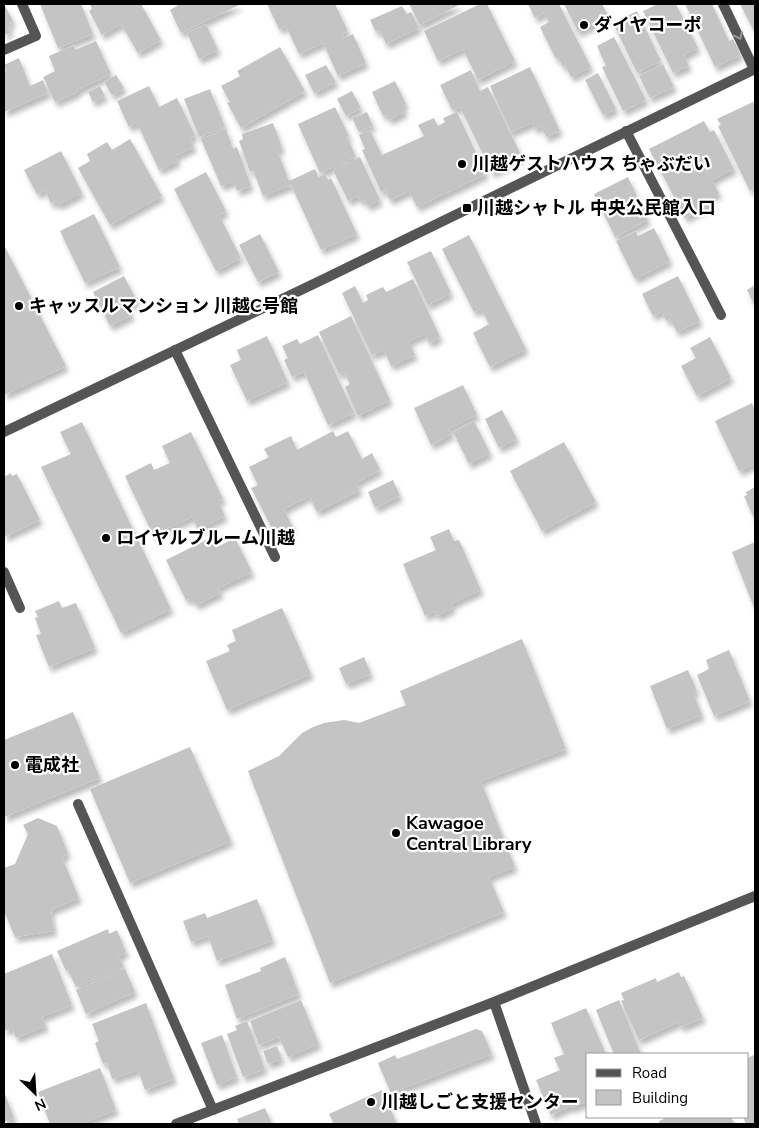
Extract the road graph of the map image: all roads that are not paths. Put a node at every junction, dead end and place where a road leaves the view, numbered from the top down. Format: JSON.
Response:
{"nodes":[{"id":1,"x":22,"y":4,"type":"edge"},
{"id":2,"x":723,"y":4,"type":"edge"},
{"id":3,"x":4,"y":50,"type":"edge"},
{"id":4,"x":755,"y":69,"type":"edge"},
{"id":5,"x":626,"y":131,"type":"junction"},
{"id":6,"x":721,"y":315,"type":"dead end"},
{"id":7,"x":175,"y":350,"type":"junction"},
{"id":8,"x":4,"y":432,"type":"edge"},
{"id":9,"x":275,"y":557,"type":"dead end"},
{"id":10,"x":4,"y":572,"type":"edge"},
{"id":11,"x":20,"y":608,"type":"dead end"},
{"id":12,"x":78,"y":804,"type":"dead end"},
{"id":13,"x":755,"y":896,"type":"edge"},
{"id":14,"x":494,"y":1002,"type":"junction"},
{"id":15,"x":213,"y":1110,"type":"junction"},
{"id":16,"x":176,"y":1124,"type":"edge"},
{"id":17,"x":536,"y":1124,"type":"edge"}],
"edges":[{"from":1,"to":3,"type":"street"},
{"from":2,"to":4,"type":"street","one_way":true},
{"from":4,"to":5,"type":"street"},
{"from":5,"to":6,"type":"street"},
{"from":5,"to":7,"type":"street"},
{"from":7,"to":8,"type":"street"},
{"from":7,"to":9,"type":"street"},
{"from":10,"to":11,"type":"street"},
{"from":12,"to":15,"type":"street"},
{"from":13,"to":14,"type":"street"},
{"from":14,"to":15,"type":"street"},
{"from":14,"to":17,"type":"street"},
{"from":15,"to":16,"type":"street"}]}
